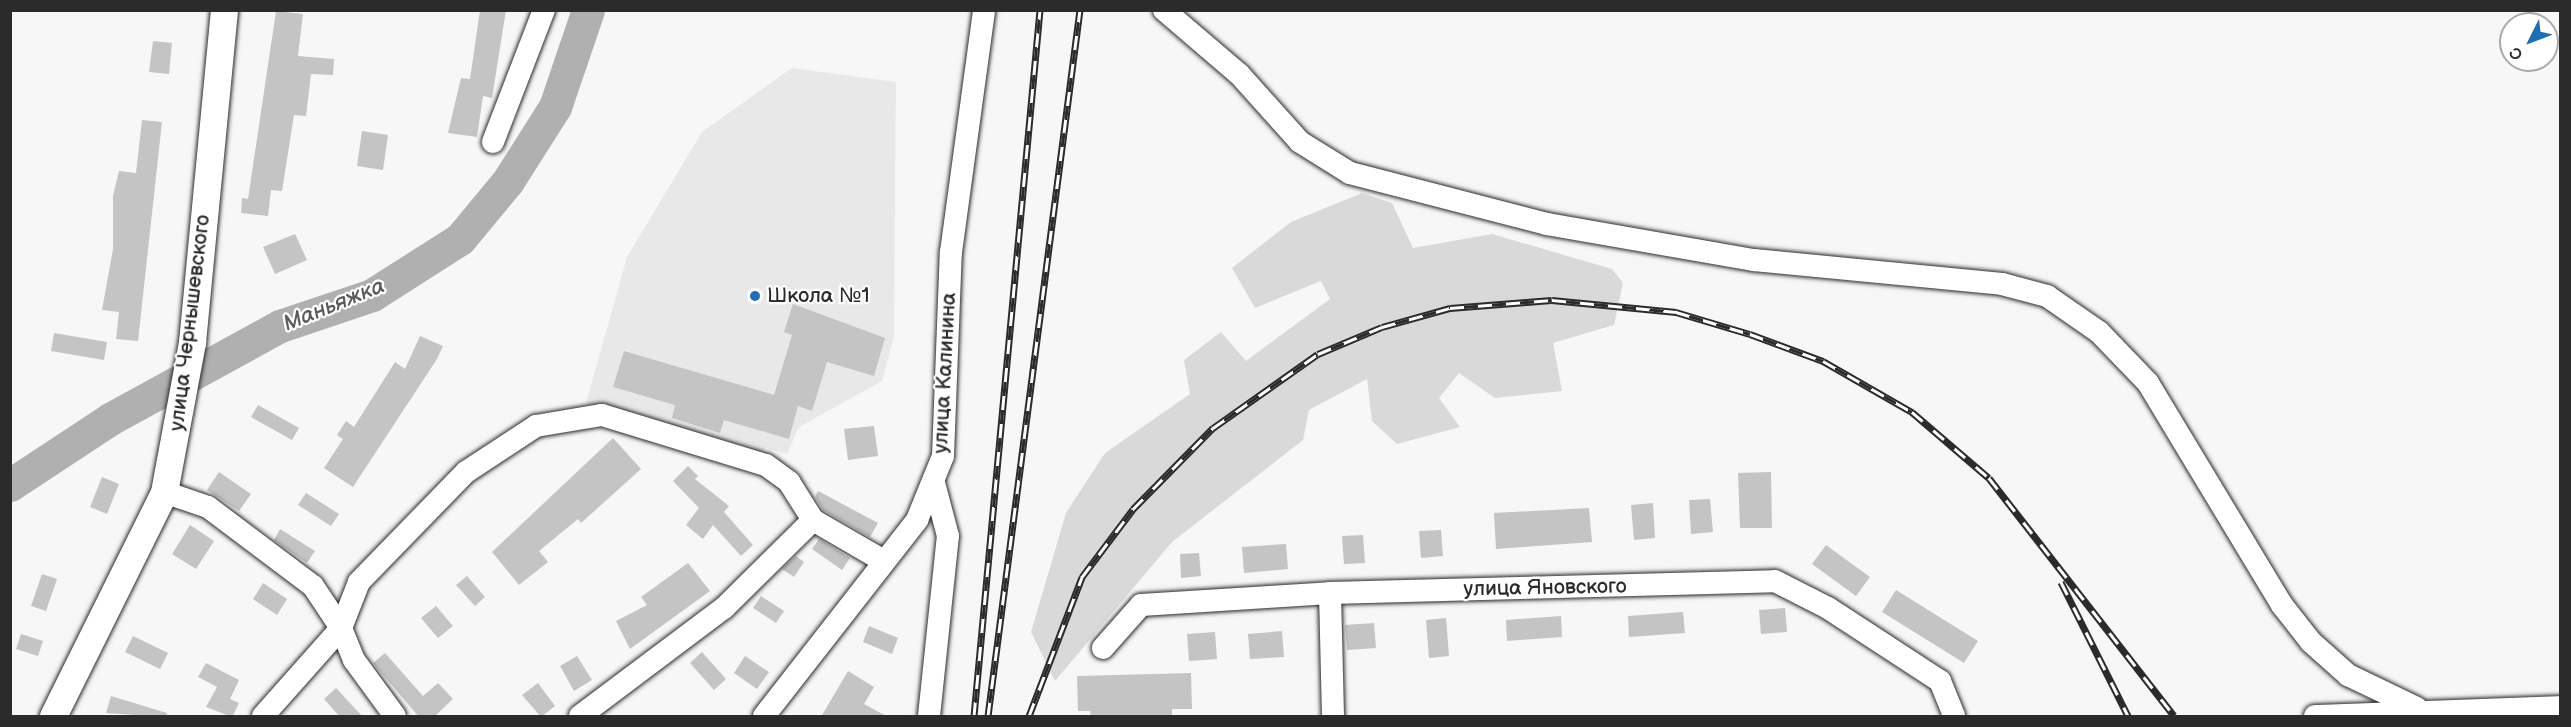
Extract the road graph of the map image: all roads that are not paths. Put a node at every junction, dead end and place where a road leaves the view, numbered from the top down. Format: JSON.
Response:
{"nodes":[{"id":1,"x":224,"y":10,"type":"edge"},
{"id":2,"x":544,"y":10,"type":"edge"},
{"id":3,"x":984,"y":10,"type":"edge"},
{"id":4,"x":1164,"y":10,"type":"edge"},
{"id":5,"x":492,"y":142,"type":"dead end"},
{"id":6,"x":934,"y":483,"type":"junction"},
{"id":7,"x":164,"y":492,"type":"junction"},
{"id":8,"x":813,"y":520,"type":"junction"},
{"id":9,"x":882,"y":560,"type":"junction"},
{"id":10,"x":1330,"y":593,"type":"junction"},
{"id":11,"x":341,"y":627,"type":"junction"},
{"id":12,"x":1103,"y":648,"type":"dead end"},
{"id":13,"x":2560,"y":707,"type":"edge"},
{"id":14,"x":2417,"y":708,"type":"junction"},
{"id":15,"x":53,"y":717,"type":"edge"},
{"id":16,"x":263,"y":717,"type":"edge"},
{"id":17,"x":395,"y":717,"type":"edge"},
{"id":18,"x":580,"y":717,"type":"edge"},
{"id":19,"x":764,"y":717,"type":"edge"},
{"id":20,"x":928,"y":717,"type":"edge"},
{"id":21,"x":1333,"y":717,"type":"edge"},
{"id":22,"x":1954,"y":717,"type":"edge"},
{"id":23,"x":2315,"y":717,"type":"edge"}],
"edges":[{"from":1,"to":7,"type":"street","name":"улица Чернышевского"},
{"from":2,"to":5,"type":"street"},
{"from":3,"to":6,"type":"street","name":"улица Калинина"},
{"from":4,"to":14,"type":"street"},
{"from":6,"to":9,"type":"street","name":"улица Калинина"},
{"from":6,"to":20,"type":"street"},
{"from":7,"to":11,"type":"street"},
{"from":7,"to":15,"type":"street","name":"улица Чернышевского"},
{"from":8,"to":9,"type":"street"},
{"from":8,"to":11,"type":"street"},
{"from":8,"to":18,"type":"street"},
{"from":9,"to":19,"type":"street","name":"улица Калинина"},
{"from":10,"to":12,"type":"street","name":"улица Яновского"},
{"from":10,"to":21,"type":"street"},
{"from":10,"to":22,"type":"street","name":"улица Яновского"},
{"from":11,"to":16,"type":"street"},
{"from":11,"to":17,"type":"street"},
{"from":13,"to":14,"type":"street"},
{"from":14,"to":23,"type":"street"}]}
